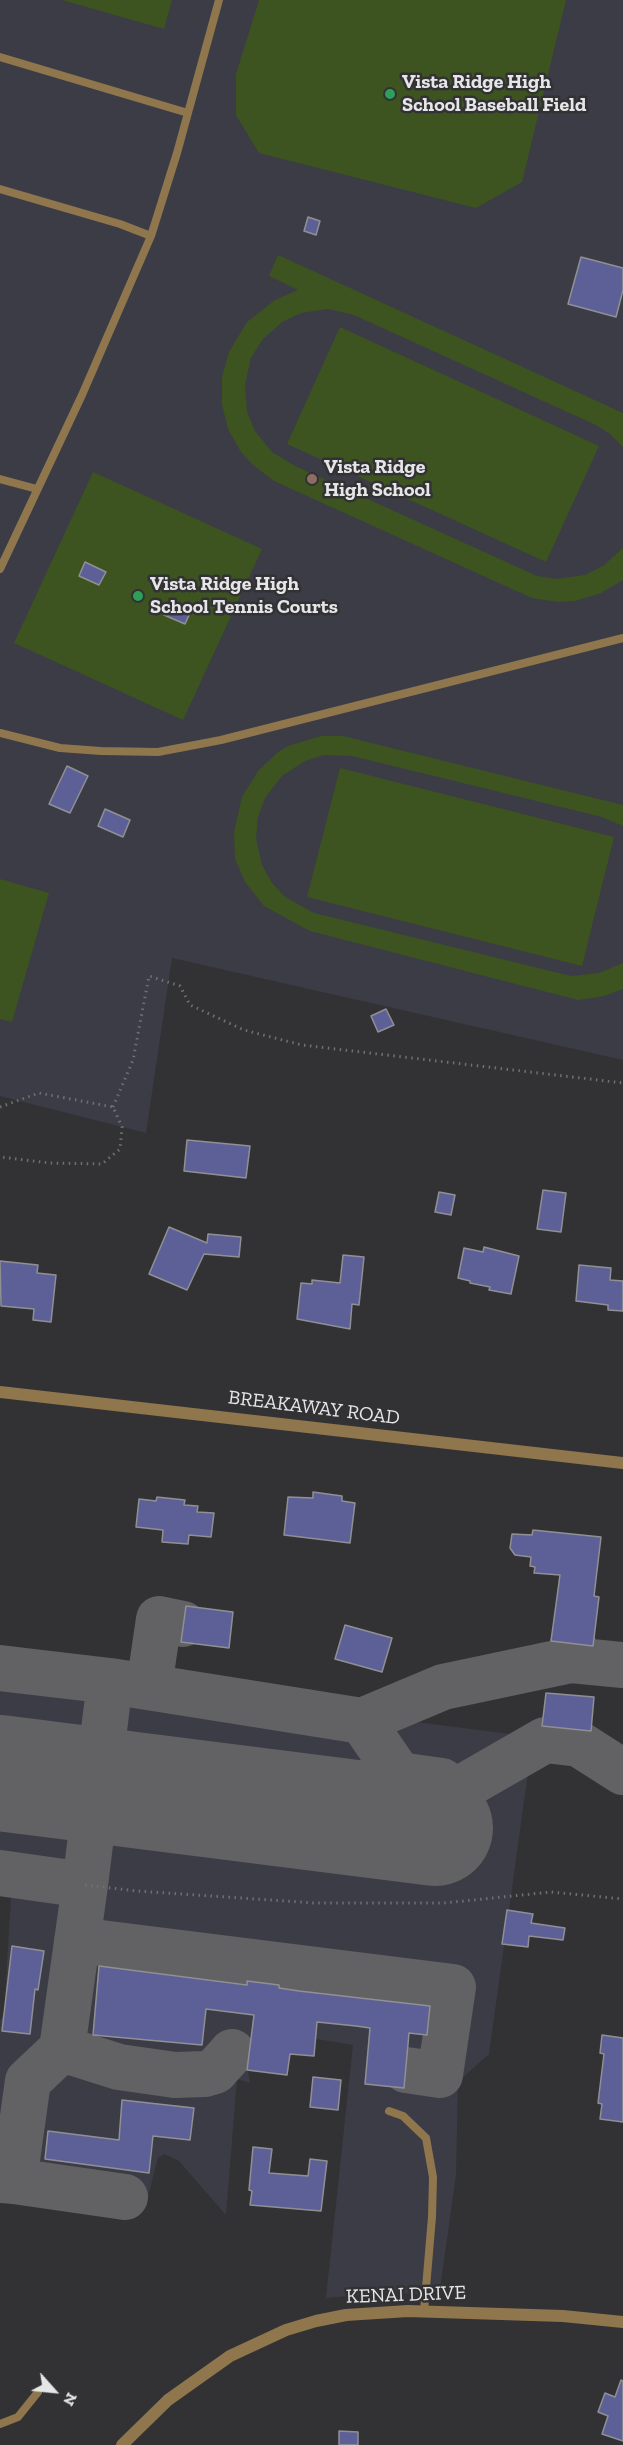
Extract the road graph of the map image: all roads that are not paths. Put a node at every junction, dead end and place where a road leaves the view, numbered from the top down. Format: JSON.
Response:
{"nodes":[{"id":1,"x":219,"y":0,"type":"edge"},
{"id":2,"x":0,"y":57,"type":"edge"},
{"id":3,"x":188,"y":113,"type":"junction"},
{"id":4,"x":0,"y":189,"type":"edge"},
{"id":5,"x":151,"y":236,"type":"junction"},
{"id":6,"x":0,"y":479,"type":"edge"},
{"id":7,"x":37,"y":489,"type":"junction"},
{"id":8,"x":0,"y":569,"type":"edge"},
{"id":9,"x":623,"y":638,"type":"edge"},
{"id":10,"x":0,"y":733,"type":"edge"},
{"id":11,"x":0,"y":1392,"type":"edge"},
{"id":12,"x":623,"y":1463,"type":"edge"},
{"id":13,"x":389,"y":2111,"type":"dead end"},
{"id":14,"x":423,"y":2311,"type":"junction"},
{"id":15,"x":623,"y":2322,"type":"edge"},
{"id":16,"x":38,"y":2392,"type":"dead end"},
{"id":17,"x":0,"y":2424,"type":"edge"},
{"id":18,"x":122,"y":2445,"type":"edge"}],
"edges":[{"from":1,"to":3,"type":"lane"},
{"from":2,"to":3,"type":"lane"},
{"from":3,"to":5,"type":"lane"},
{"from":4,"to":5,"type":"lane"},
{"from":5,"to":7,"type":"lane"},
{"from":6,"to":7,"type":"lane"},
{"from":7,"to":8,"type":"lane"},
{"from":9,"to":10,"type":"lane"},
{"from":11,"to":12,"type":"street","name":"BREAKAWAY ROAD"},
{"from":13,"to":14,"type":"lane"},
{"from":14,"to":15,"type":"street","name":"KENAI DRIVE"},
{"from":14,"to":18,"type":"street","name":"KENAI DRIVE"},
{"from":16,"to":17,"type":"lane"}]}
